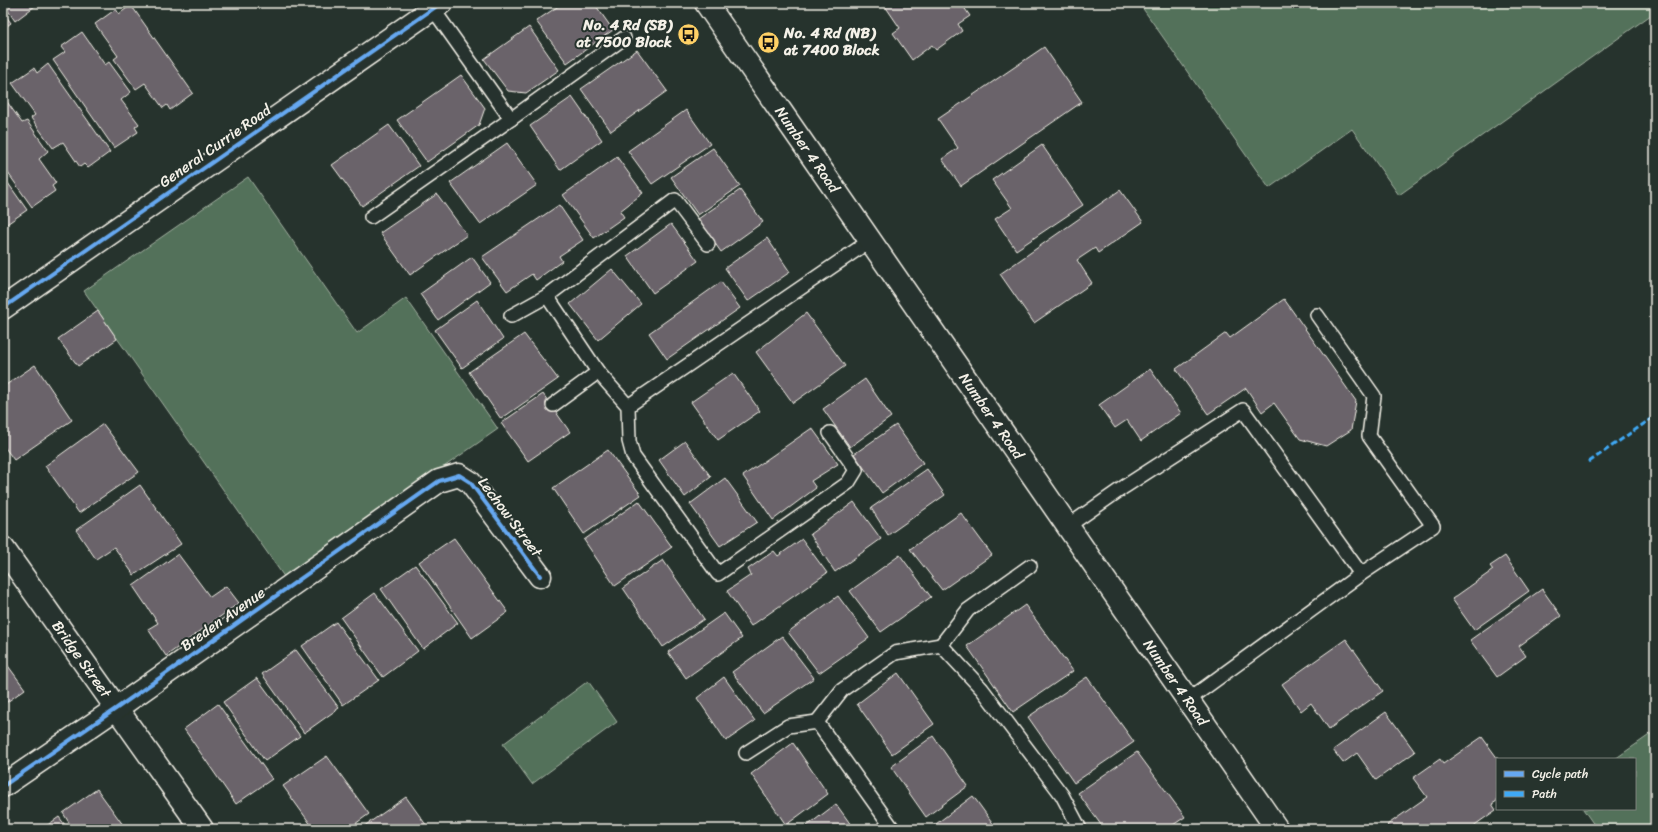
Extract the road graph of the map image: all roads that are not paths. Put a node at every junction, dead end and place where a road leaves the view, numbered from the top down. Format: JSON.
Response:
{"nodes":[{"id":1,"x":706,"y":3,"type":"edge"},
{"id":2,"x":436,"y":6,"type":"edge"},
{"id":3,"x":624,"y":38,"type":"dead end"},
{"id":4,"x":511,"y":120,"type":"junction"},
{"id":5,"x":371,"y":217,"type":"dead end"},
{"id":6,"x":871,"y":240,"type":"junction"},
{"id":7,"x":708,"y":244,"type":"dead end"},
{"id":8,"x":547,"y":296,"type":"junction"},
{"id":9,"x":3,"y":308,"type":"edge"},
{"id":10,"x":1317,"y":315,"type":"dead end"},
{"id":11,"x":510,"y":316,"type":"dead end"},
{"id":12,"x":598,"y":372,"type":"junction"},
{"id":13,"x":553,"y":404,"type":"dead end"},
{"id":14,"x":628,"y":406,"type":"junction"},
{"id":15,"x":830,"y":433,"type":"dead end"},
{"id":16,"x":459,"y":475,"type":"joint"},
{"id":17,"x":1068,"y":526,"type":"junction"},
{"id":18,"x":3,"y":548,"type":"edge"},
{"id":19,"x":1030,"y":566,"type":"dead end"},
{"id":20,"x":1361,"y":574,"type":"junction"},
{"id":21,"x":540,"y":576,"type":"dead end"},
{"id":22,"x":941,"y":645,"type":"junction"},
{"id":23,"x":1188,"y":700,"type":"junction"},
{"id":24,"x":117,"y":708,"type":"junction"},
{"id":25,"x":817,"y":722,"type":"junction"},
{"id":26,"x":746,"y":753,"type":"dead end"},
{"id":27,"x":3,"y":786,"type":"edge"},
{"id":28,"x":202,"y":829,"type":"edge"},
{"id":29,"x":893,"y":829,"type":"edge"},
{"id":30,"x":1080,"y":829,"type":"edge"},
{"id":31,"x":1277,"y":829,"type":"edge"}],
"edges":[{"from":1,"to":6,"type":"street","name":"Number 4 Road"},
{"from":2,"to":4,"type":"lane"},
{"from":2,"to":9,"type":"street","name":"General Currie Road"},
{"from":3,"to":4,"type":"lane"},
{"from":4,"to":5,"type":"lane"},
{"from":6,"to":14,"type":"lane"},
{"from":6,"to":17,"type":"street","name":"Number 4 Road"},
{"from":7,"to":8,"type":"lane"},
{"from":8,"to":11,"type":"lane"},
{"from":8,"to":12,"type":"lane"},
{"from":10,"to":20,"type":"lane"},
{"from":12,"to":13,"type":"lane"},
{"from":12,"to":14,"type":"lane"},
{"from":14,"to":15,"type":"lane"},
{"from":16,"to":21,"type":"street","name":"Lechow Street"},
{"from":16,"to":24,"type":"street","name":"Breden Avenue"},
{"from":17,"to":20,"type":"lane"},
{"from":17,"to":23,"type":"street","name":"Number 4 Road"},
{"from":18,"to":24,"type":"street","name":"Bridge Street"},
{"from":19,"to":22,"type":"lane"},
{"from":20,"to":23,"type":"lane"},
{"from":22,"to":25,"type":"lane"},
{"from":22,"to":30,"type":"lane"},
{"from":23,"to":31,"type":"street","name":"Number 4 Road"},
{"from":24,"to":27,"type":"street","name":"Breden Avenue"},
{"from":24,"to":28,"type":"street","name":"Bridge Street"},
{"from":25,"to":26,"type":"lane"},
{"from":25,"to":29,"type":"lane"}]}
